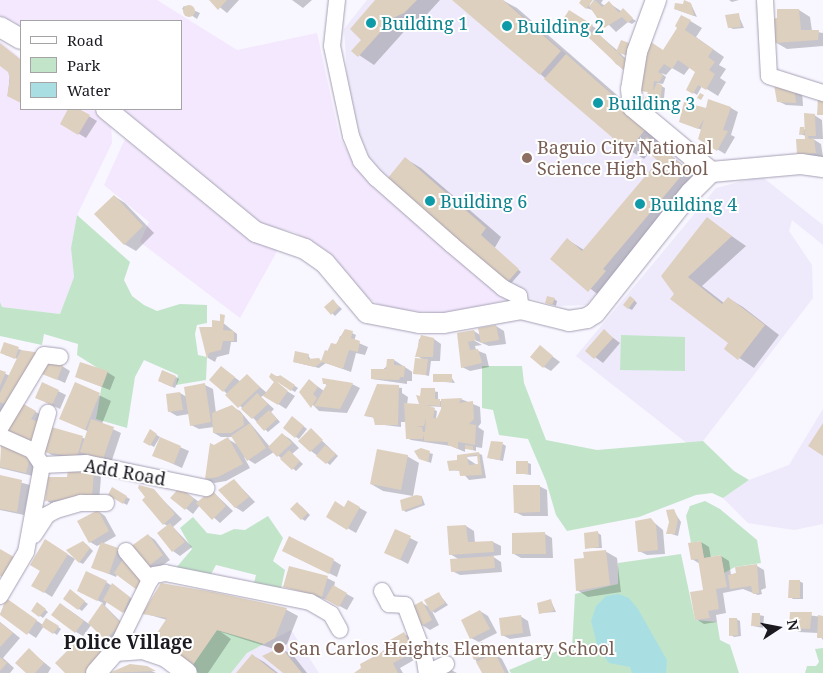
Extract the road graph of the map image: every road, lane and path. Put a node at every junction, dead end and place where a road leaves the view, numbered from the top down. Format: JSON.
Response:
{"nodes":[{"id":1,"x":337,"y":0,"type":"edge"},
{"id":2,"x":656,"y":0,"type":"edge"},
{"id":3,"x":765,"y":0,"type":"edge"},
{"id":4,"x":0,"y":27,"type":"edge"},
{"id":5,"x":20,"y":38,"type":"edge"},
{"id":6,"x":823,"y":93,"type":"edge"},
{"id":7,"x":107,"y":110,"type":"edge"},
{"id":8,"x":823,"y":167,"type":"edge"},
{"id":9,"x":711,"y":172,"type":"junction"},
{"id":10,"x":521,"y":309,"type":"junction"},
{"id":11,"x":60,"y":357,"type":"dead end"},
{"id":12,"x":48,"y":414,"type":"dead end"},
{"id":13,"x":0,"y":428,"type":"edge"},
{"id":14,"x":0,"y":436,"type":"edge"},
{"id":15,"x":39,"y":460,"type":"junction"},
{"id":16,"x":206,"y":488,"type":"dead end"},
{"id":17,"x":106,"y":503,"type":"dead end"},
{"id":18,"x":28,"y":543,"type":"junction"},
{"id":19,"x":126,"y":551,"type":"dead end"},
{"id":20,"x":150,"y":580,"type":"junction"},
{"id":21,"x":382,"y":591,"type":"dead end"},
{"id":22,"x":0,"y":596,"type":"edge"},
{"id":23,"x":340,"y":630,"type":"dead end"},
{"id":24,"x":115,"y":652,"type":"junction"},
{"id":25,"x":446,"y":664,"type":"dead end"},
{"id":26,"x":96,"y":673,"type":"edge"},
{"id":27,"x":187,"y":673,"type":"edge"},
{"id":28,"x":427,"y":673,"type":"edge"}],
"edges":[{"from":1,"to":10,"type":"street"},
{"from":2,"to":9,"type":"street"},
{"from":3,"to":6,"type":"street"},
{"from":4,"to":5,"type":"street"},
{"from":7,"to":10,"type":"street"},
{"from":8,"to":9,"type":"street"},
{"from":9,"to":10,"type":"street"},
{"from":11,"to":13,"type":"street"},
{"from":12,"to":15,"type":"street","name":"Add Road"},
{"from":14,"to":15,"type":"street"},
{"from":15,"to":16,"type":"street","name":"Add Road"},
{"from":15,"to":18,"type":"street","name":"Add Road"},
{"from":17,"to":18,"type":"street","name":"Add Road"},
{"from":18,"to":22,"type":"street","name":"Add Road"},
{"from":19,"to":20,"type":"street"},
{"from":20,"to":23,"type":"street"},
{"from":20,"to":24,"type":"street"},
{"from":21,"to":28,"type":"street"},
{"from":24,"to":26,"type":"street"},
{"from":24,"to":27,"type":"street"},
{"from":25,"to":28,"type":"street"}]}
